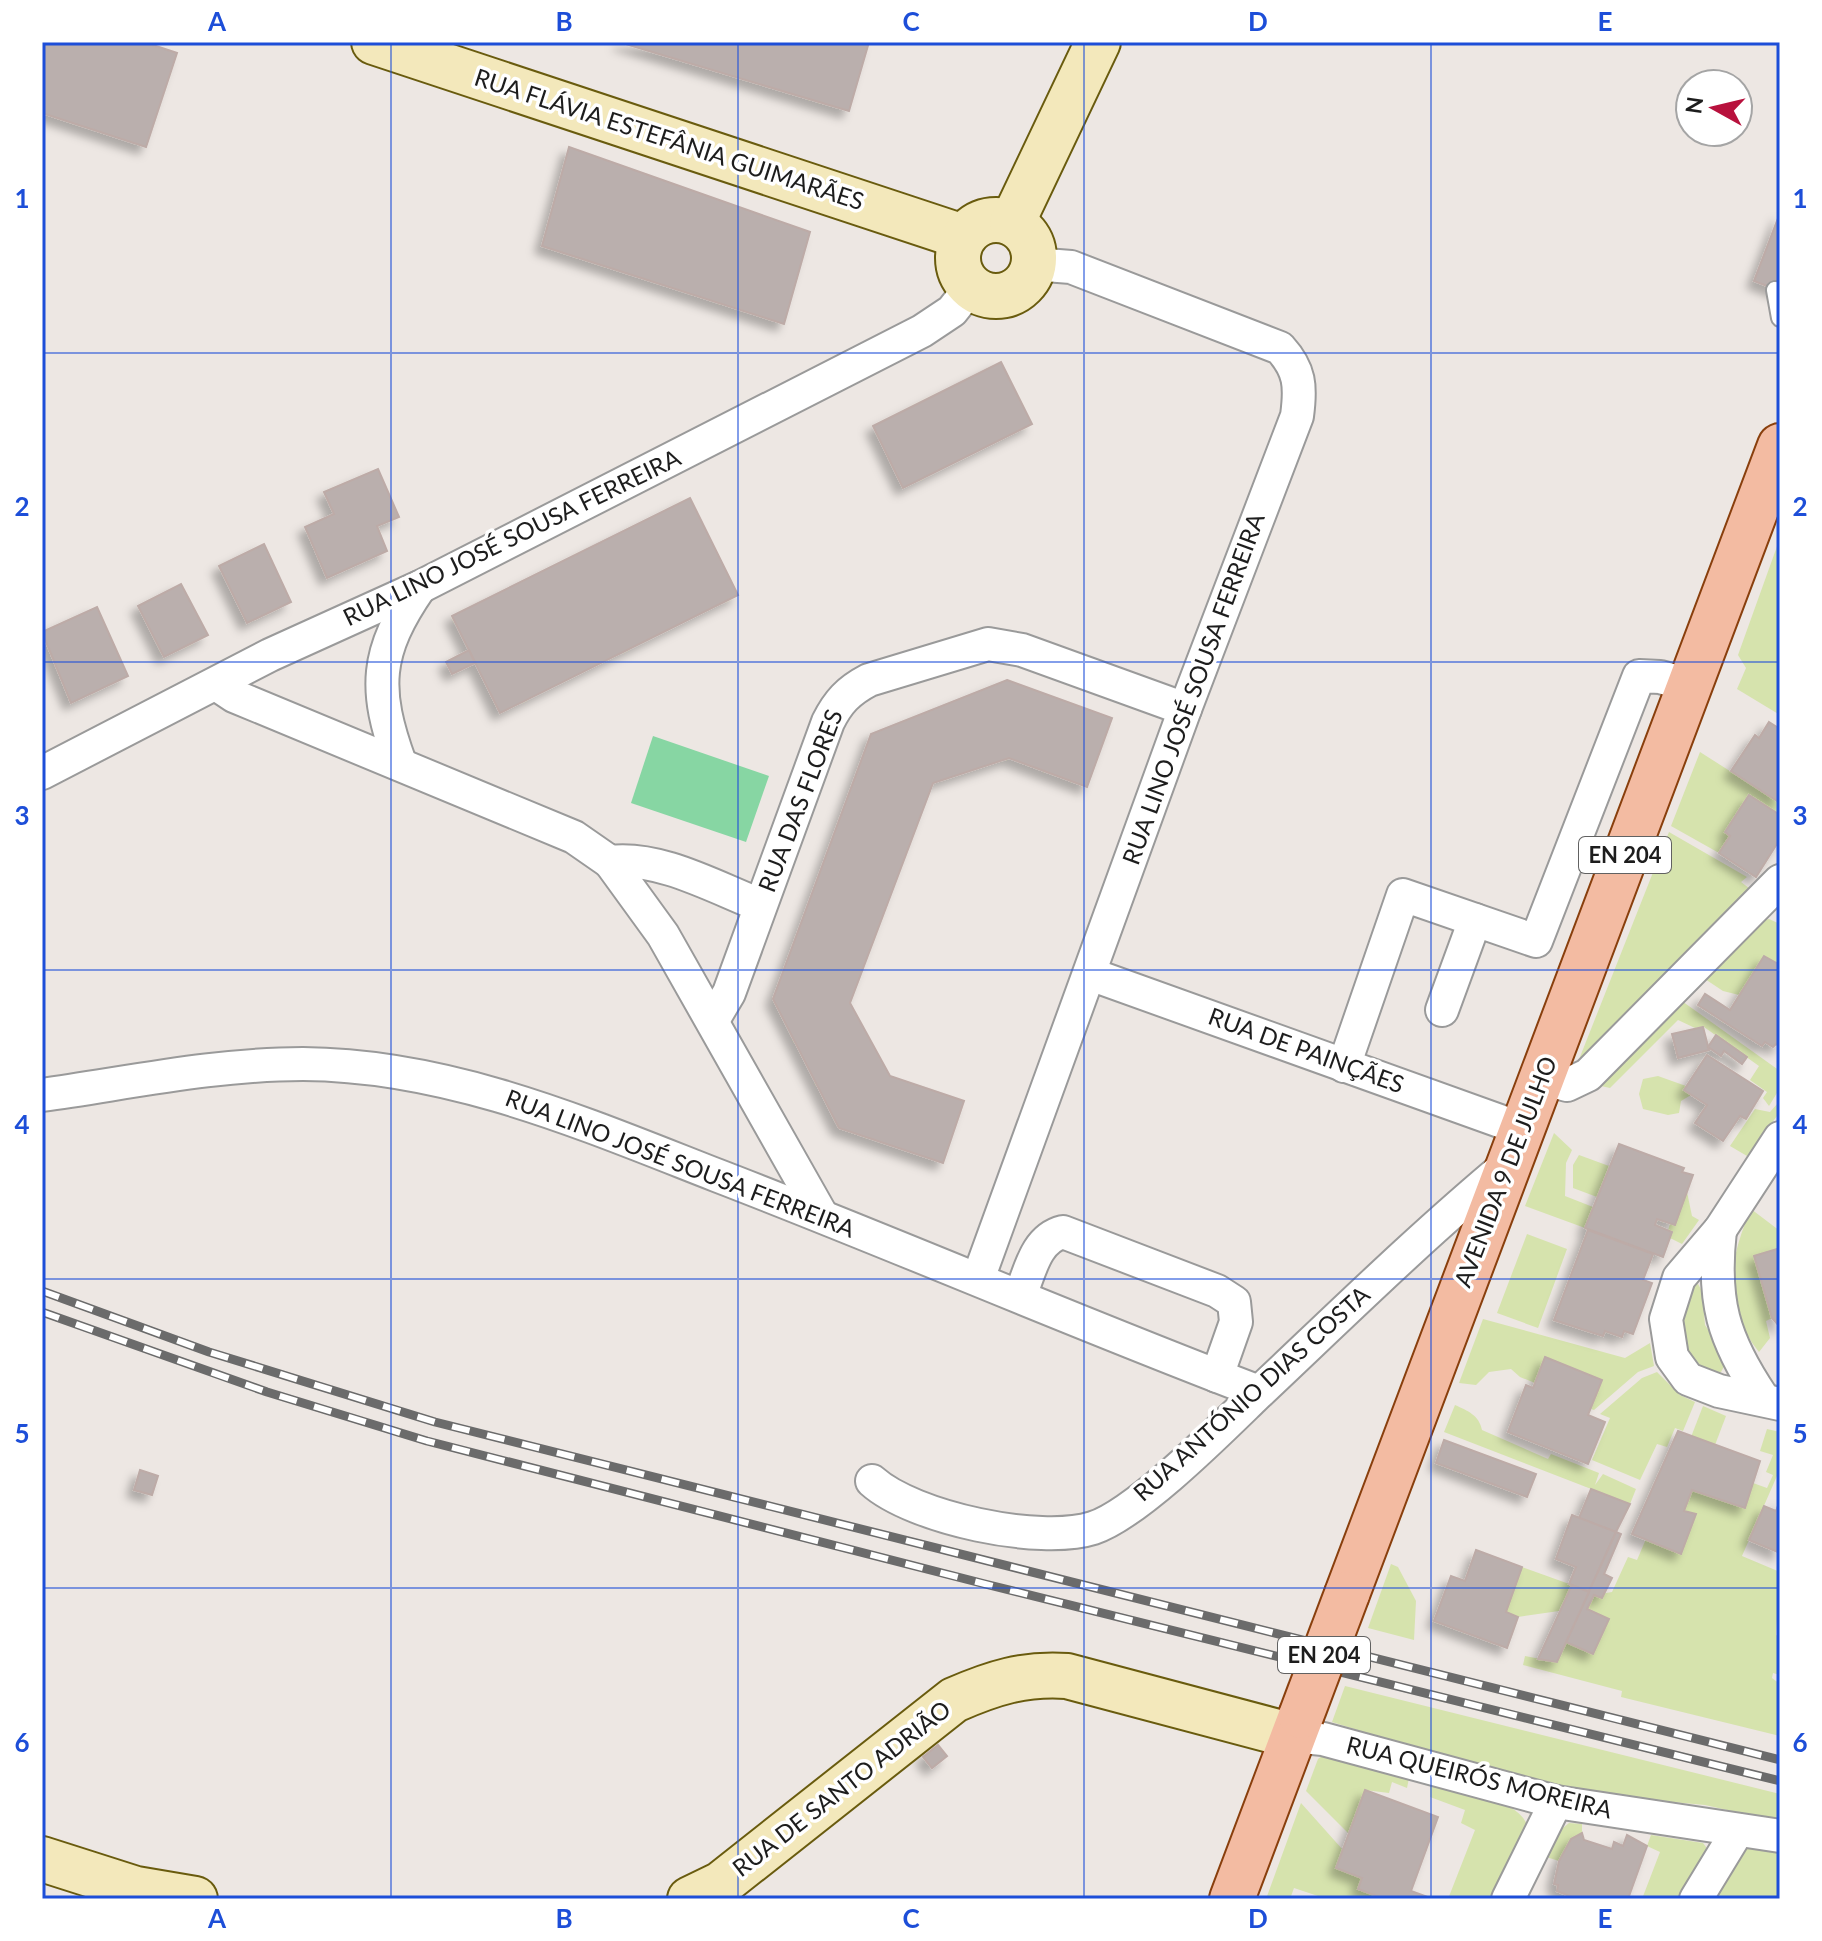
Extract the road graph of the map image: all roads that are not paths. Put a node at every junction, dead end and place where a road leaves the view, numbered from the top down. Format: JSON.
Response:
{"nodes":[{"id":1,"x":374,"y":42,"type":"edge"},
{"id":2,"x":1098,"y":42,"type":"edge"},
{"id":3,"x":1012,"y":223,"type":"junction"},
{"id":4,"x":963,"y":237,"type":"junction"},
{"id":5,"x":1033,"y":264,"type":"junction"},
{"id":6,"x":971,"y":287,"type":"junction"},
{"id":7,"x":1775,"y":290,"type":"dead end"},
{"id":8,"x":1780,"y":318,"type":"edge"},
{"id":9,"x":1780,"y":446,"type":"edge"},
{"id":10,"x":420,"y":587,"type":"junction"},
{"id":11,"x":216,"y":684,"type":"junction"},
{"id":12,"x":1690,"y":685,"type":"junction"},
{"id":13,"x":1185,"y":709,"type":"junction"},
{"id":14,"x":400,"y":763,"type":"junction"},
{"id":15,"x":42,"y":773,"type":"edge"},
{"id":16,"x":610,"y":862,"type":"junction"},
{"id":17,"x":1780,"y":881,"type":"edge"},
{"id":18,"x":760,"y":905,"type":"junction"},
{"id":19,"x":1475,"y":920,"type":"junction"},
{"id":20,"x":1090,"y":974,"type":"junction"},
{"id":21,"x":1442,"y":1010,"type":"dead end"},
{"id":22,"x":713,"y":1020,"type":"junction"},
{"id":23,"x":1344,"y":1066,"type":"junction"},
{"id":24,"x":1542,"y":1078,"type":"junction"},
{"id":25,"x":42,"y":1095,"type":"edge"},
{"id":26,"x":1780,"y":1138,"type":"edge"},
{"id":27,"x":1515,"y":1147,"type":"junction"},
{"id":28,"x":822,"y":1216,"type":"junction"},
{"id":29,"x":1720,"y":1230,"type":"junction"},
{"id":30,"x":978,"y":1279,"type":"junction"},
{"id":31,"x":1020,"y":1296,"type":"junction"},
{"id":32,"x":1217,"y":1376,"type":"junction"},
{"id":33,"x":1259,"y":1392,"type":"junction"},
{"id":34,"x":1771,"y":1400,"type":"edge"},
{"id":35,"x":872,"y":1481,"type":"dead end"},
{"id":36,"x":1228,"y":1720,"type":"joint"},
{"id":37,"x":1297,"y":1726,"type":"junction"},
{"id":38,"x":1556,"y":1802,"type":"junction"},
{"id":39,"x":1738,"y":1830,"type":"junction"},
{"id":40,"x":1780,"y":1836,"type":"edge"},
{"id":41,"x":42,"y":1859,"type":"edge"},
{"id":42,"x":195,"y":1899,"type":"edge"},
{"id":43,"x":690,"y":1899,"type":"edge"},
{"id":44,"x":1232,"y":1899,"type":"edge"},
{"id":45,"x":1508,"y":1899,"type":"edge"},
{"id":46,"x":1696,"y":1899,"type":"edge"}],
"edges":[{"from":1,"to":4,"type":"street","name":"RUA FLÁVIA ESTEFÂNIA GUIMARÃES"},
{"from":2,"to":3,"type":"street"},
{"from":3,"to":4,"type":"street"},
{"from":3,"to":5,"type":"street"},
{"from":4,"to":6,"type":"street"},
{"from":5,"to":6,"type":"street"},
{"from":5,"to":13,"type":"street","name":"RUA LINO JOSÉ SOUSA FERREIRA"},
{"from":6,"to":10,"type":"street","name":"RUA LINO JOSÉ SOUSA FERREIRA"},
{"from":7,"to":8,"type":"lane"},
{"from":9,"to":12,"type":"main road","name":"AVENIDA 9 DE JULHO","number":"EN 204"},
{"from":10,"to":11,"type":"street","name":"RUA LINO JOSÉ SOUSA FERREIRA"},
{"from":10,"to":14,"type":"street"},
{"from":11,"to":14,"type":"street"},
{"from":11,"to":15,"type":"street","name":"RUA LINO JOSÉ SOUSA FERREIRA"},
{"from":12,"to":19,"type":"street"},
{"from":12,"to":24,"type":"main road","name":"AVENIDA 9 DE JULHO","number":"EN 204"},
{"from":13,"to":18,"type":"street","name":"RUA DAS FLORES"},
{"from":13,"to":20,"type":"street","name":"RUA LINO JOSÉ SOUSA FERREIRA"},
{"from":14,"to":16,"type":"street"},
{"from":16,"to":18,"type":"street"},
{"from":16,"to":22,"type":"street"},
{"from":17,"to":24,"type":"street"},
{"from":18,"to":22,"type":"street","name":"RUA DAS FLORES"},
{"from":19,"to":21,"type":"street"},
{"from":19,"to":23,"type":"street"},
{"from":20,"to":23,"type":"street","name":"RUA DE PAINÇÃES"},
{"from":20,"to":30,"type":"street","name":"RUA LINO JOSÉ SOUSA FERREIRA"},
{"from":22,"to":28,"type":"street"},
{"from":23,"to":27,"type":"street","name":"RUA DE PAINÇÃES"},
{"from":24,"to":27,"type":"main road","name":"AVENIDA 9 DE JULHO","number":"EN 204"},
{"from":25,"to":28,"type":"street","name":"RUA LINO JOSÉ SOUSA FERREIRA"},
{"from":26,"to":29,"type":"street"},
{"from":27,"to":33,"type":"street","name":"RUA ANTÓNIO DIAS COSTA"},
{"from":27,"to":37,"type":"main road","name":"AVENIDA 9 DE JULHO","number":"EN 204","bridge":true},
{"from":28,"to":30,"type":"street","name":"RUA LINO JOSÉ SOUSA FERREIRA"},
{"from":29,"to":34,"type":"street"},
{"from":29,"to":34,"type":"street"},
{"from":30,"to":31,"type":"street","name":"RUA LINO JOSÉ SOUSA FERREIRA"},
{"from":31,"to":32,"type":"street","name":"RUA LINO JOSÉ SOUSA FERREIRA"},
{"from":31,"to":32,"type":"street"},
{"from":32,"to":33,"type":"street","name":"RUA LINO JOSÉ SOUSA FERREIRA"},
{"from":33,"to":35,"type":"street","name":"RUA ANTÓNIO DIAS COSTA"},
{"from":36,"to":37,"type":"street","name":"RUA QUEIRÓS MOREIRA"},
{"from":36,"to":43,"type":"street","name":"RUA DE SANTO ADRIÃO"},
{"from":37,"to":38,"type":"street","name":"RUA QUEIRÓS MOREIRA"},
{"from":37,"to":44,"type":"main road","name":"AVENIDA 9 DE JULHO","number":"EN 204"},
{"from":38,"to":39,"type":"street","name":"RUA QUEIRÓS MOREIRA"},
{"from":38,"to":45,"type":"street"},
{"from":39,"to":40,"type":"street","name":"RUA QUEIRÓS MOREIRA"},
{"from":39,"to":46,"type":"street"},
{"from":41,"to":42,"type":"street"}]}
